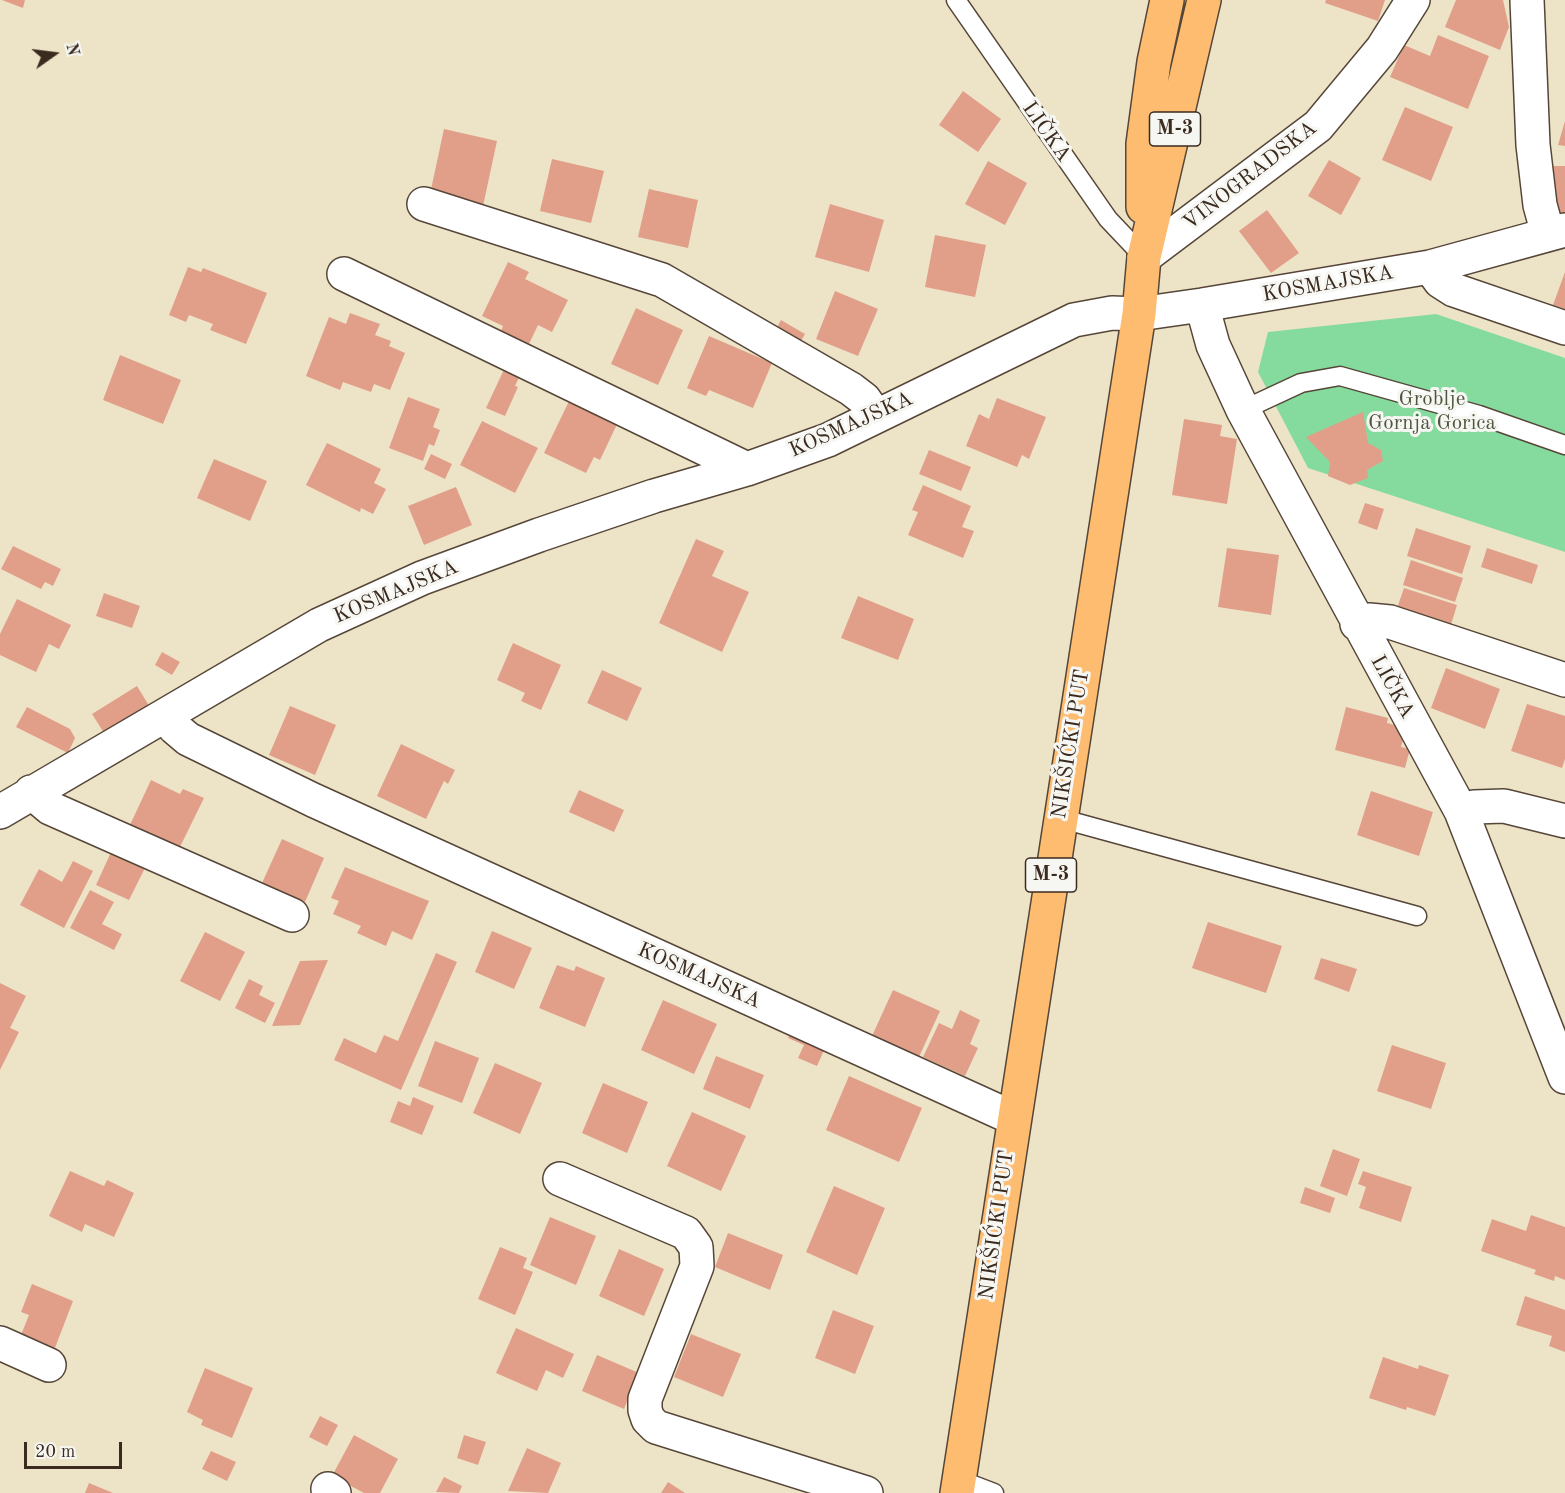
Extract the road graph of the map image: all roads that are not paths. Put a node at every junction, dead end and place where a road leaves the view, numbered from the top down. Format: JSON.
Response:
{"nodes":[{"id":1,"x":956,"y":0,"type":"edge"},
{"id":2,"x":1167,"y":0,"type":"edge"},
{"id":3,"x":1204,"y":0,"type":"edge"},
{"id":4,"x":1413,"y":0,"type":"edge"},
{"id":5,"x":1527,"y":0,"type":"edge"},
{"id":6,"x":424,"y":204,"type":"dead end"},
{"id":7,"x":1557,"y":232,"type":"edge"},
{"id":8,"x":1144,"y":257,"type":"junction"},
{"id":9,"x":1430,"y":267,"type":"junction"},
{"id":10,"x":344,"y":274,"type":"dead end"},
{"id":11,"x":1202,"y":305,"type":"junction"},
{"id":12,"x":1139,"y":314,"type":"junction"},
{"id":13,"x":1565,"y":328,"type":"edge"},
{"id":14,"x":1243,"y":410,"type":"junction"},
{"id":15,"x":876,"y":416,"type":"junction"},
{"id":16,"x":1565,"y":445,"type":"edge"},
{"id":17,"x":747,"y":469,"type":"junction"},
{"id":18,"x":1357,"y":624,"type":"junction"},
{"id":19,"x":1565,"y":680,"type":"edge"},
{"id":20,"x":166,"y":715,"type":"junction"},
{"id":21,"x":31,"y":792,"type":"junction"},
{"id":22,"x":1461,"y":811,"type":"junction"},
{"id":23,"x":0,"y":812,"type":"edge"},
{"id":24,"x":1059,"y":818,"type":"junction"},
{"id":25,"x":1565,"y":821,"type":"edge"},
{"id":26,"x":292,"y":915,"type":"dead end"},
{"id":27,"x":1417,"y":916,"type":"dead end"},
{"id":28,"x":1565,"y":1077,"type":"edge"},
{"id":29,"x":1013,"y":1118,"type":"junction"},
{"id":30,"x":560,"y":1179,"type":"dead end"},
{"id":31,"x":0,"y":1343,"type":"edge"},
{"id":32,"x":49,"y":1365,"type":"dead end"},
{"id":33,"x":958,"y":1487,"type":"edge"},
{"id":34,"x":866,"y":1493,"type":"edge"},
{"id":35,"x":994,"y":1493,"type":"edge"}],
"edges":[{"from":1,"to":8,"type":"lane","name":"LIČKA"},
{"from":2,"to":8,"type":"main road"},
{"from":3,"to":8,"type":"main road","name":"NIKŠIĆKI PUT","number":"M-3"},
{"from":4,"to":8,"type":"street","name":"VINOGRADSKA"},
{"from":5,"to":7,"type":"street"},
{"from":6,"to":15,"type":"street"},
{"from":7,"to":9,"type":"street","name":"KOSMAJSKA"},
{"from":8,"to":12,"type":"main road","name":"NIKŠIĆKI PUT","number":"M-3"},
{"from":9,"to":11,"type":"street","name":"KOSMAJSKA"},
{"from":9,"to":13,"type":"street"},
{"from":10,"to":17,"type":"street"},
{"from":11,"to":12,"type":"street","name":"KOSMAJSKA"},
{"from":11,"to":14,"type":"street","name":"LIČKA"},
{"from":12,"to":15,"type":"street","name":"KOSMAJSKA"},
{"from":12,"to":24,"type":"main road","name":"NIKŠIĆKI PUT","number":"M-3"},
{"from":14,"to":16,"type":"lane"},
{"from":14,"to":18,"type":"street","name":"LIČKA"},
{"from":15,"to":17,"type":"street","name":"KOSMAJSKA"},
{"from":17,"to":20,"type":"street","name":"KOSMAJSKA"},
{"from":18,"to":19,"type":"street"},
{"from":18,"to":22,"type":"street","name":"LIČKA"},
{"from":20,"to":21,"type":"street","name":"KOSMAJSKA"},
{"from":20,"to":29,"type":"street","name":"KOSMAJSKA"},
{"from":21,"to":23,"type":"street","name":"KOSMAJSKA"},
{"from":21,"to":26,"type":"street"},
{"from":22,"to":25,"type":"street"},
{"from":22,"to":28,"type":"street","name":"LIČKA"},
{"from":24,"to":27,"type":"lane"},
{"from":24,"to":29,"type":"main road","name":"NIKŠIĆKI PUT","number":"M-3"},
{"from":29,"to":33,"type":"main road","name":"NIKŠIĆKI PUT","number":"M-3"},
{"from":30,"to":34,"type":"street"},
{"from":31,"to":32,"type":"street"},
{"from":33,"to":35,"type":"lane"}]}
